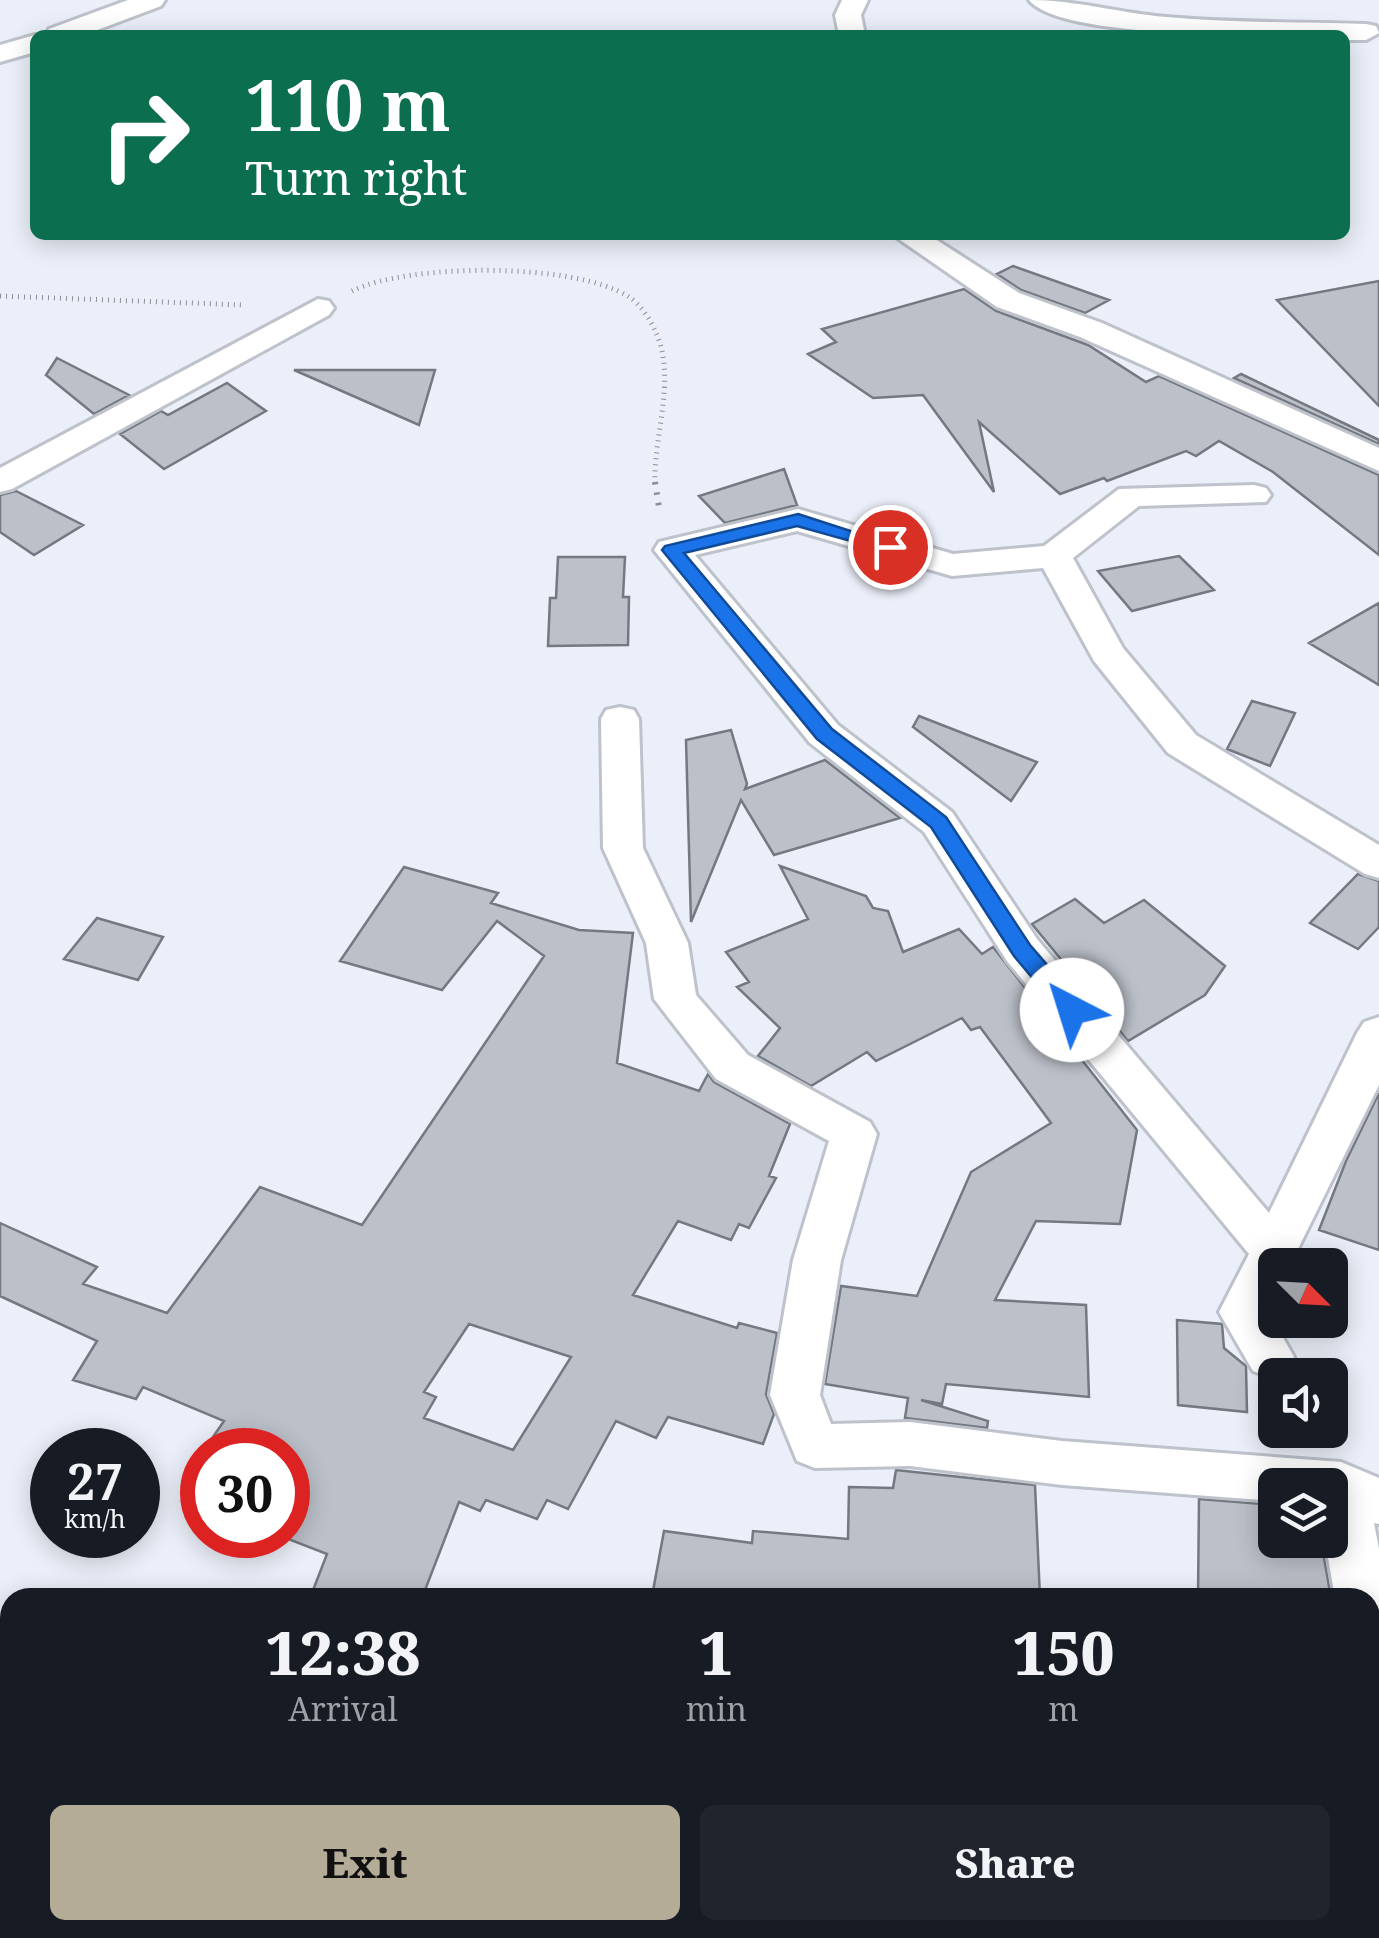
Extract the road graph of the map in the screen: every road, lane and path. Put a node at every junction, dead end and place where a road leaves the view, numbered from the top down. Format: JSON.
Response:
{"nodes":[{"id":1,"x":152,"y":0,"type":"edge"},
{"id":2,"x":854,"y":0,"type":"edge"},
{"id":3,"x":1042,"y":0,"type":"edge"},
{"id":4,"x":1346,"y":0,"type":"edge"},
{"id":5,"x":1118,"y":28,"type":"edge"},
{"id":6,"x":72,"y":30,"type":"edge"},
{"id":7,"x":851,"y":30,"type":"edge"},
{"id":8,"x":1169,"y":30,"type":"edge"},
{"id":9,"x":1372,"y":38,"type":"edge"},
{"id":10,"x":30,"y":45,"type":"edge"},
{"id":11,"x":0,"y":54,"type":"edge"},
{"id":12,"x":916,"y":240,"type":"edge"},
{"id":13,"x":0,"y":296,"type":"edge"},
{"id":14,"x":318,"y":308,"type":"junction"},
{"id":15,"x":1379,"y":461,"type":"edge"},
{"id":16,"x":0,"y":482,"type":"edge"},
{"id":17,"x":1254,"y":495,"type":"dead end"},
{"id":18,"x":672,"y":550,"type":"junction"},
{"id":19,"x":1054,"y":556,"type":"junction"},
{"id":20,"x":620,"y":719,"type":"dead end"},
{"id":21,"x":1379,"y":864,"type":"edge"},
{"id":22,"x":1379,"y":1033,"type":"edge"},
{"id":23,"x":1272,"y":1248,"type":"edge"},
{"id":24,"x":1275,"y":1248,"type":"edge"},
{"id":25,"x":1258,"y":1282,"type":"edge"},
{"id":26,"x":1258,"y":1337,"type":"edge"},
{"id":27,"x":1259,"y":1338,"type":"edge"},
{"id":28,"x":1270,"y":1357,"type":"dead end"},
{"id":29,"x":1360,"y":1493,"type":"edge"},
{"id":30,"x":1362,"y":1588,"type":"edge"}],
"edges":[{"from":1,"to":6,"type":"street"},
{"from":2,"to":7,"type":"street"},
{"from":3,"to":5,"type":"street"},
{"from":4,"to":9,"type":"street"},
{"from":5,"to":8,"type":"street"},
{"from":10,"to":11,"type":"street"},
{"from":12,"to":15,"type":"street"},
{"from":13,"to":14,"type":"path"},
{"from":14,"to":16,"type":"street"},
{"from":14,"to":18,"type":"path"},
{"from":17,"to":19,"type":"street"},
{"from":18,"to":19,"type":"street"},
{"from":18,"to":23,"type":"street"},
{"from":19,"to":21,"type":"street"},
{"from":20,"to":29,"type":"street"},
{"from":22,"to":24,"type":"street"},
{"from":25,"to":26,"type":"street"},
{"from":27,"to":28,"type":"street"},
{"from":29,"to":30,"type":"street"}]}
